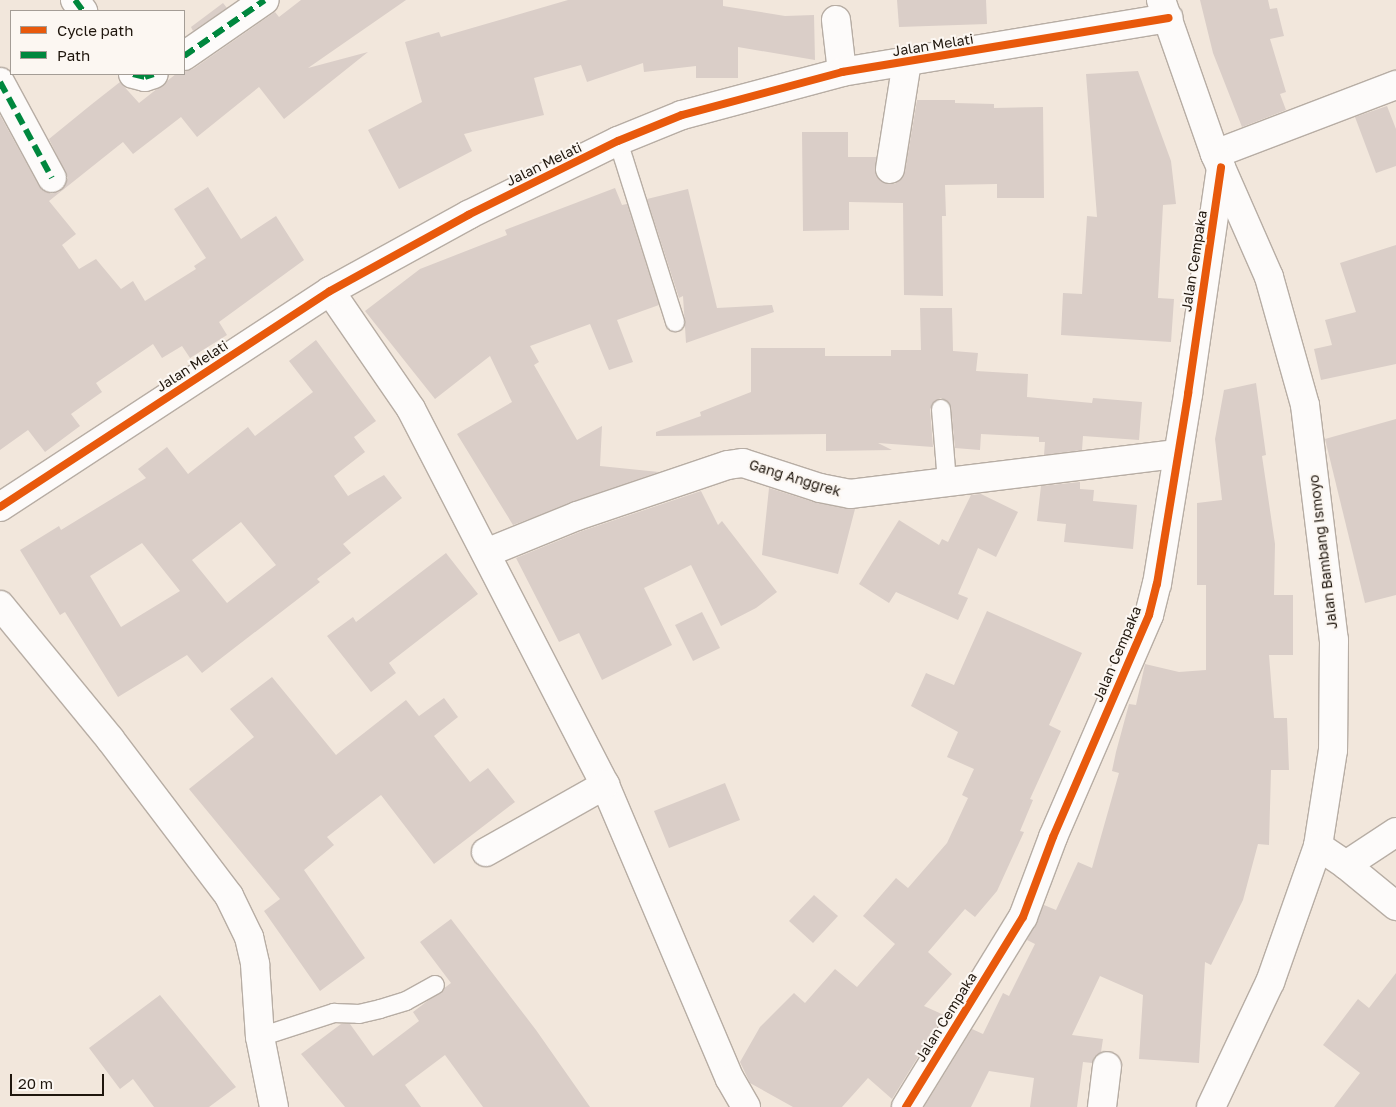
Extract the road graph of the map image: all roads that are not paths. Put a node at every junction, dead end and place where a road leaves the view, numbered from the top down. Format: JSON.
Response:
{"nodes":[{"id":1,"x":265,"y":0,"type":"edge"},
{"id":2,"x":1165,"y":9,"type":"edge"},
{"id":3,"x":836,"y":20,"type":"dead end"},
{"id":4,"x":185,"y":55,"type":"edge"},
{"id":5,"x":907,"y":62,"type":"junction"},
{"id":6,"x":842,"y":72,"type":"junction"},
{"id":7,"x":137,"y":75,"type":"edge"},
{"id":8,"x":151,"y":75,"type":"edge"},
{"id":9,"x":0,"y":81,"type":"edge"},
{"id":10,"x":1396,"y":85,"type":"edge"},
{"id":11,"x":618,"y":141,"type":"junction"},
{"id":12,"x":1218,"y":161,"type":"junction"},
{"id":13,"x":890,"y":169,"type":"dead end"},
{"id":14,"x":52,"y":178,"type":"dead end"},
{"id":15,"x":330,"y":291,"type":"junction"},
{"id":16,"x":675,"y":322,"type":"dead end"},
{"id":17,"x":941,"y":409,"type":"dead end"},
{"id":18,"x":1177,"y":454,"type":"junction"},
{"id":19,"x":947,"y":482,"type":"junction"},
{"id":20,"x":0,"y":507,"type":"edge"},
{"id":21,"x":486,"y":553,"type":"junction"},
{"id":22,"x":0,"y":605,"type":"edge"},
{"id":23,"x":605,"y":785,"type":"junction"},
{"id":24,"x":1396,"y":832,"type":"edge"},
{"id":25,"x":1318,"y":846,"type":"junction"},
{"id":26,"x":486,"y":852,"type":"dead end"},
{"id":27,"x":1346,"y":865,"type":"junction"},
{"id":28,"x":1396,"y":906,"type":"edge"},
{"id":29,"x":435,"y":985,"type":"dead end"},
{"id":30,"x":260,"y":1037,"type":"junction"},
{"id":31,"x":1107,"y":1066,"type":"dead end"},
{"id":32,"x":274,"y":1107,"type":"edge"},
{"id":33,"x":746,"y":1107,"type":"edge"},
{"id":34,"x":906,"y":1107,"type":"edge"},
{"id":35,"x":1102,"y":1107,"type":"edge"},
{"id":36,"x":1211,"y":1107,"type":"edge"}],
"edges":[{"from":1,"to":4,"type":"street"},
{"from":2,"to":5,"type":"street","name":"Jalan Melati"},
{"from":2,"to":12,"type":"street","name":"Jalan Bambang Ismoyo"},
{"from":3,"to":6,"type":"street"},
{"from":5,"to":6,"type":"street","name":"Jalan Melati"},
{"from":5,"to":13,"type":"street"},
{"from":6,"to":11,"type":"street","name":"Jalan Melati"},
{"from":7,"to":8,"type":"street"},
{"from":9,"to":14,"type":"street"},
{"from":10,"to":12,"type":"street"},
{"from":11,"to":15,"type":"street","name":"Jalan Melati"},
{"from":11,"to":16,"type":"lane"},
{"from":12,"to":18,"type":"street","name":"Jalan Cempaka"},
{"from":12,"to":25,"type":"street","name":"Jalan Bambang Ismoyo"},
{"from":15,"to":20,"type":"street","name":"Jalan Melati"},
{"from":15,"to":21,"type":"street"},
{"from":17,"to":19,"type":"lane"},
{"from":18,"to":19,"type":"street","name":"Gang Anggrek"},
{"from":18,"to":34,"type":"street","name":"Jalan Cempaka"},
{"from":19,"to":21,"type":"street","name":"Gang Anggrek"},
{"from":21,"to":23,"type":"street"},
{"from":22,"to":30,"type":"street"},
{"from":23,"to":26,"type":"street"},
{"from":23,"to":33,"type":"street"},
{"from":24,"to":27,"type":"street"},
{"from":25,"to":27,"type":"street"},
{"from":25,"to":36,"type":"street","name":"Jalan Bambang Ismoyo"},
{"from":27,"to":28,"type":"street"},
{"from":29,"to":30,"type":"lane"},
{"from":30,"to":32,"type":"street"},
{"from":31,"to":35,"type":"street"}]}
